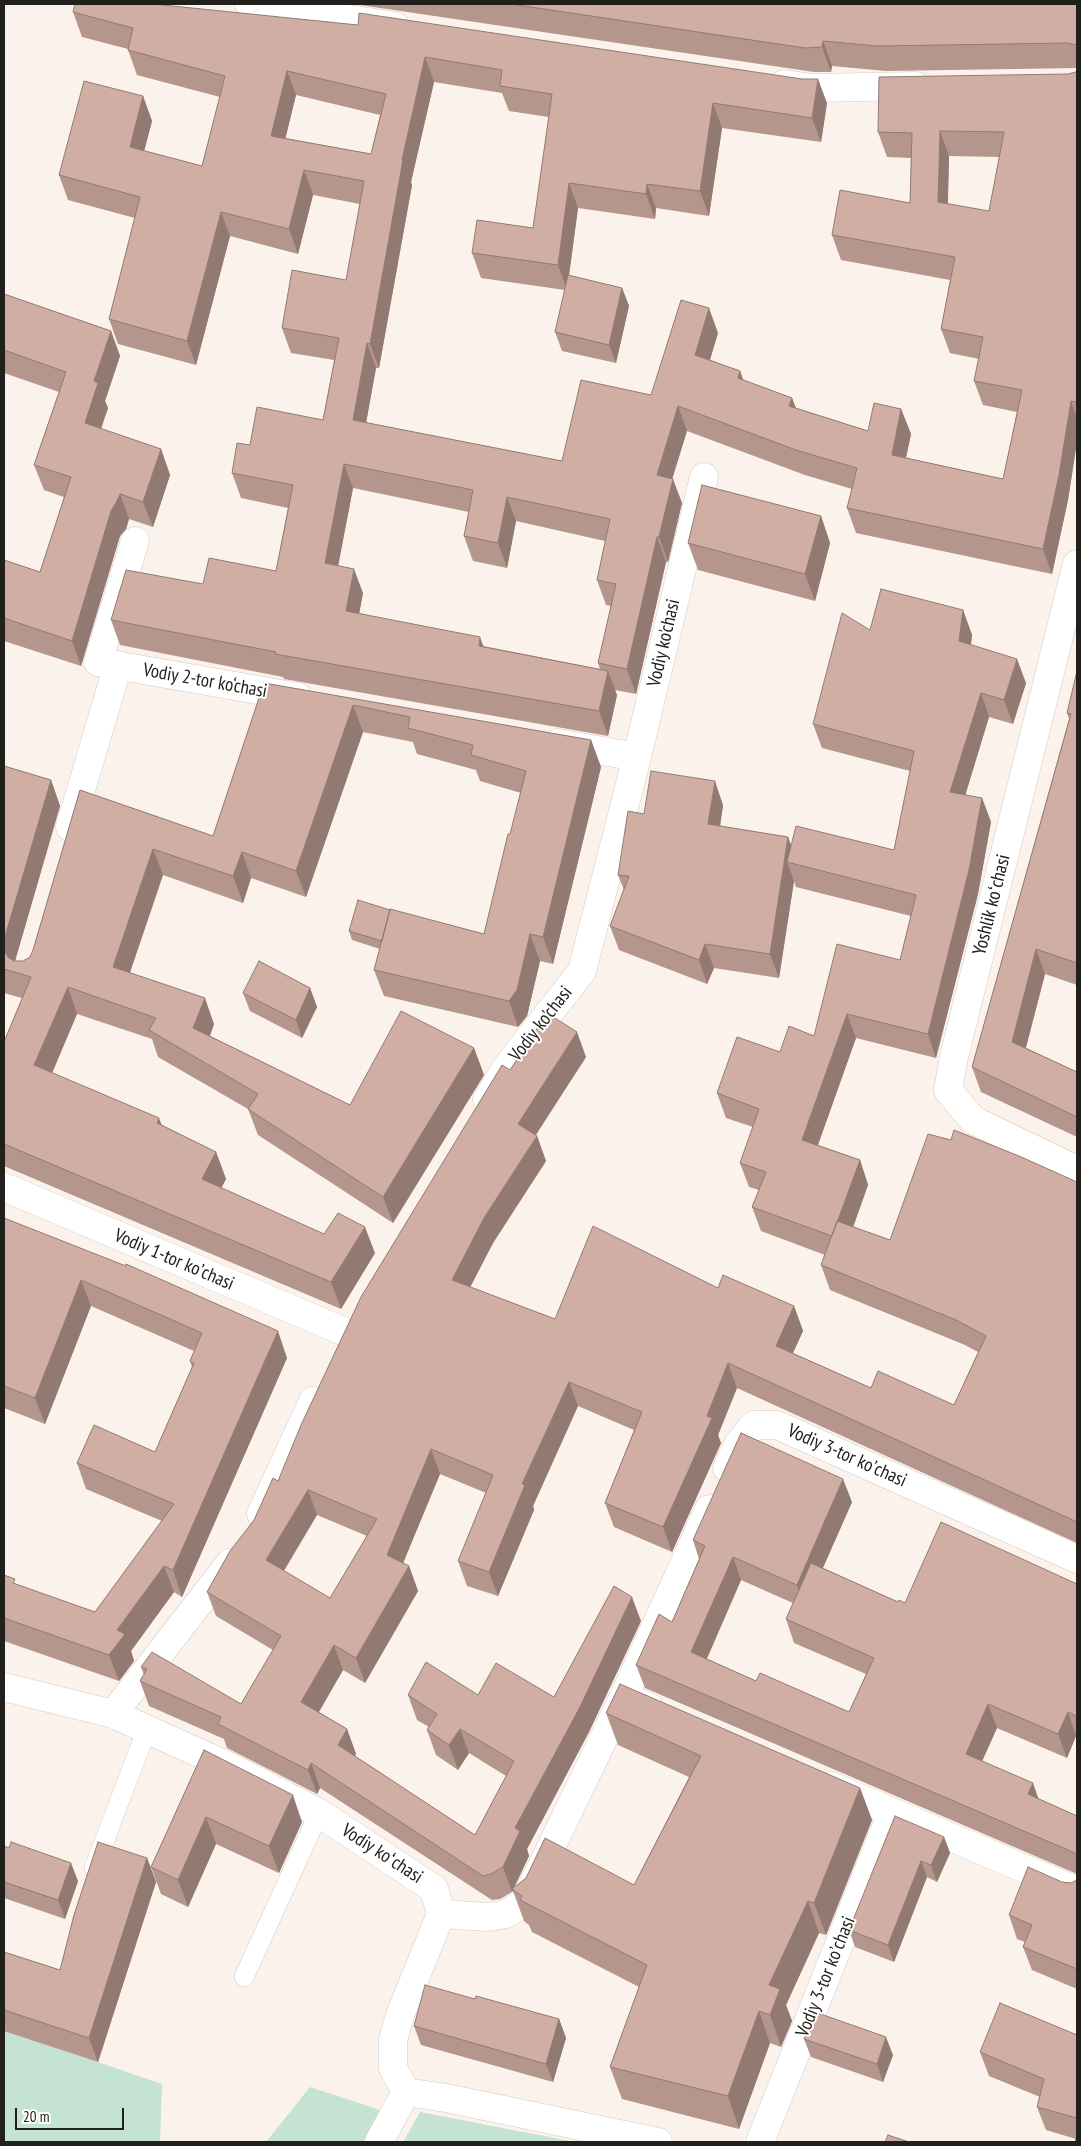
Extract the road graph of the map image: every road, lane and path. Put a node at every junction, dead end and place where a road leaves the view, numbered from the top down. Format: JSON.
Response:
{"nodes":[{"id":1,"x":249,"y":4,"type":"edge"},
{"id":2,"x":424,"y":30,"type":"edge"},
{"id":3,"x":755,"y":79,"type":"edge"},
{"id":4,"x":940,"y":86,"type":"edge"},
{"id":5,"x":704,"y":477,"type":"dead end"},
{"id":6,"x":135,"y":541,"type":"dead end"},
{"id":7,"x":1077,"y":568,"type":"edge"},
{"id":8,"x":108,"y":664,"type":"junction"},
{"id":9,"x":324,"y":702,"type":"edge"},
{"id":10,"x":529,"y":738,"type":"edge"},
{"id":11,"x":637,"y":757,"type":"junction"},
{"id":12,"x":64,"y":847,"type":"edge"},
{"id":13,"x":475,"y":1119,"type":"edge"},
{"id":14,"x":1077,"y":1170,"type":"edge"},
{"id":15,"x":4,"y":1188,"type":"edge"},
{"id":16,"x":345,"y":1332,"type":"edge"},
{"id":17,"x":324,"y":1377,"type":"edge"},
{"id":18,"x":1077,"y":1559,"type":"edge"},
{"id":19,"x":4,"y":1687,"type":"edge"},
{"id":20,"x":624,"y":1696,"type":"junction"},
{"id":21,"x":113,"y":1714,"type":"junction"},
{"id":22,"x":669,"y":1716,"type":"edge"},
{"id":23,"x":147,"y":1729,"type":"junction"},
{"id":24,"x":811,"y":1777,"type":"edge"},
{"id":25,"x":892,"y":1812,"type":"junction"},
{"id":26,"x":319,"y":1814,"type":"junction"},
{"id":27,"x":87,"y":1889,"type":"edge"},
{"id":28,"x":1077,"y":1892,"type":"edge"},
{"id":29,"x":441,"y":1914,"type":"junction"},
{"id":30,"x":244,"y":1977,"type":"dead end"},
{"id":31,"x":406,"y":2092,"type":"junction"},
{"id":32,"x":380,"y":2142,"type":"edge"},
{"id":33,"x":658,"y":2142,"type":"edge"},
{"id":34,"x":760,"y":2142,"type":"edge"}],
"edges":[{"from":1,"to":2,"type":"street"},
{"from":3,"to":4,"type":"street"},
{"from":5,"to":11,"type":"street","name":"Vodiy ko'chasi"},
{"from":6,"to":8,"type":"street"},
{"from":7,"to":14,"type":"street","name":"Yoshlik koʻchasi"},
{"from":8,"to":9,"type":"street","name":"Vodiy 2-tor ko‘chasi"},
{"from":8,"to":12,"type":"street"},
{"from":10,"to":11,"type":"street"},
{"from":11,"to":13,"type":"street","name":"Vodiy ko'chasi"},
{"from":15,"to":16,"type":"street","name":"Vodiy 1-tor koʼchasi"},
{"from":17,"to":21,"type":"street"},
{"from":18,"to":20,"type":"street","name":"Vodiy 3-tor koʼchasi"},
{"from":19,"to":21,"type":"street","name":"Vodiy koʻchasi"},
{"from":20,"to":22,"type":"street"},
{"from":20,"to":29,"type":"street","name":"Vodiy 3-tor koʼchasi"},
{"from":21,"to":23,"type":"street","name":"Vodiy koʻchasi"},
{"from":23,"to":26,"type":"street","name":"Vodiy koʻchasi"},
{"from":23,"to":27,"type":"lane"},
{"from":24,"to":25,"type":"street"},
{"from":25,"to":28,"type":"street"},
{"from":25,"to":34,"type":"street","name":"Vodiy 3-tor koʼchasi"},
{"from":26,"to":29,"type":"street","name":"Vodiy koʻchasi"},
{"from":26,"to":30,"type":"lane"},
{"from":29,"to":31,"type":"street"},
{"from":31,"to":32,"type":"street"},
{"from":31,"to":33,"type":"street"}]}
